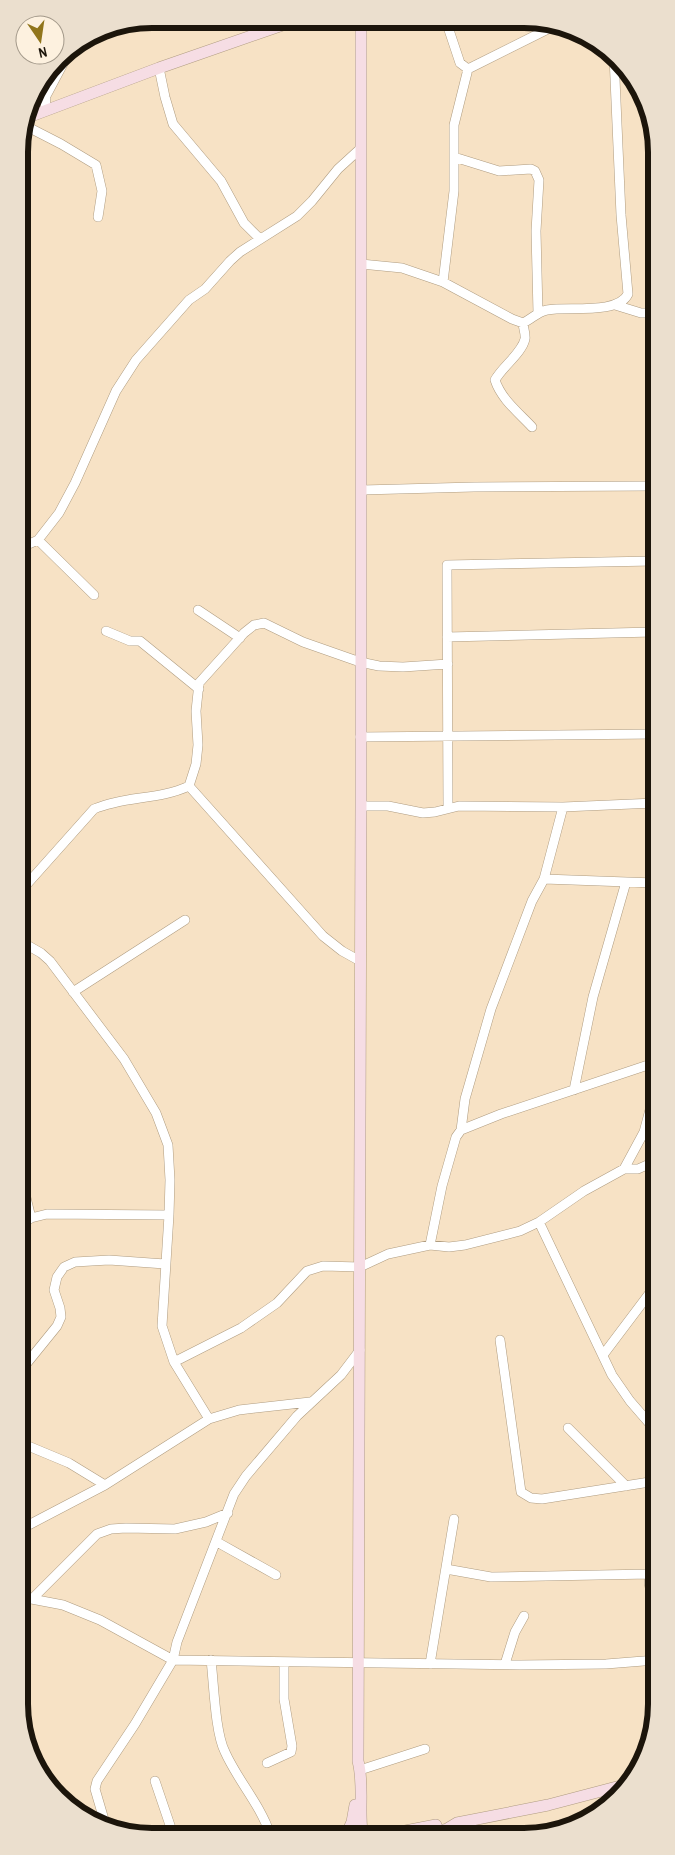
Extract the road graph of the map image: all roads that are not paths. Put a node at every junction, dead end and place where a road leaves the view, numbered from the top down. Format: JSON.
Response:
{"nodes":[{"id":1,"x":273,"y":28,"type":"edge"},
{"id":2,"x":361,"y":28,"type":"edge"},
{"id":3,"x":448,"y":28,"type":"edge"},
{"id":4,"x":545,"y":30,"type":"edge"},
{"id":5,"x":62,"y":67,"type":"edge"},
{"id":6,"x":159,"y":68,"type":"junction"},
{"id":7,"x":468,"y":68,"type":"junction"},
{"id":8,"x":615,"y":68,"type":"edge"},
{"id":9,"x":45,"y":110,"type":"junction"},
{"id":10,"x":33,"y":115,"type":"edge"},
{"id":11,"x":30,"y":128,"type":"edge"},
{"id":12,"x":361,"y":148,"type":"junction"},
{"id":13,"x":454,"y":157,"type":"junction"},
{"id":14,"x":98,"y":217,"type":"dead end"},
{"id":15,"x":260,"y":239,"type":"junction"},
{"id":16,"x":361,"y":264,"type":"junction"},
{"id":17,"x":443,"y":282,"type":"junction"},
{"id":18,"x":615,"y":305,"type":"junction"},
{"id":19,"x":538,"y":312,"type":"junction"},
{"id":20,"x":648,"y":313,"type":"edge"},
{"id":21,"x":523,"y":323,"type":"junction"},
{"id":22,"x":532,"y":427,"type":"dead end"},
{"id":23,"x":648,"y":486,"type":"edge"},
{"id":24,"x":362,"y":490,"type":"junction"},
{"id":25,"x":38,"y":540,"type":"junction"},
{"id":26,"x":28,"y":544,"type":"edge"},
{"id":27,"x":648,"y":561,"type":"edge"},
{"id":28,"x":94,"y":596,"type":"dead end"},
{"id":29,"x":198,"y":610,"type":"dead end"},
{"id":30,"x":106,"y":631,"type":"dead end"},
{"id":31,"x":648,"y":632,"type":"edge"},
{"id":32,"x":447,"y":637,"type":"junction"},
{"id":33,"x":240,"y":638,"type":"junction"},
{"id":34,"x":360,"y":662,"type":"junction"},
{"id":35,"x":448,"y":664,"type":"junction"},
{"id":36,"x":199,"y":689,"type":"junction"},
{"id":37,"x":648,"y":734,"type":"edge"},
{"id":38,"x":448,"y":736,"type":"junction"},
{"id":39,"x":360,"y":737,"type":"junction"},
{"id":40,"x":189,"y":786,"type":"junction"},
{"id":41,"x":648,"y":803,"type":"edge"},
{"id":42,"x":361,"y":806,"type":"junction"},
{"id":43,"x":563,"y":807,"type":"junction"},
{"id":44,"x":448,"y":808,"type":"junction"},
{"id":45,"x":544,"y":879,"type":"junction"},
{"id":46,"x":626,"y":882,"type":"junction"},
{"id":47,"x":28,"y":883,"type":"edge"},
{"id":48,"x":648,"y":883,"type":"edge"},
{"id":49,"x":185,"y":920,"type":"dead end"},
{"id":50,"x":28,"y":946,"type":"edge"},
{"id":51,"x":360,"y":961,"type":"junction"},
{"id":52,"x":73,"y":992,"type":"junction"},
{"id":53,"x":647,"y":1065,"type":"edge"},
{"id":54,"x":574,"y":1090,"type":"junction"},
{"id":55,"x":647,"y":1119,"type":"edge"},
{"id":56,"x":461,"y":1130,"type":"junction"},
{"id":57,"x":647,"y":1165,"type":"edge"},
{"id":58,"x":624,"y":1169,"type":"junction"},
{"id":59,"x":28,"y":1207,"type":"edge"},
{"id":60,"x":169,"y":1215,"type":"junction"},
{"id":61,"x":31,"y":1218,"type":"junction"},
{"id":62,"x":28,"y":1220,"type":"edge"},
{"id":63,"x":539,"y":1222,"type":"junction"},
{"id":64,"x":430,"y":1245,"type":"junction"},
{"id":65,"x":165,"y":1264,"type":"junction"},
{"id":66,"x":360,"y":1267,"type":"junction"},
{"id":67,"x":647,"y":1303,"type":"edge"},
{"id":68,"x":500,"y":1340,"type":"dead end"},
{"id":69,"x":360,"y":1350,"type":"junction"},
{"id":70,"x":603,"y":1356,"type":"junction"},
{"id":71,"x":28,"y":1362,"type":"edge"},
{"id":72,"x":174,"y":1362,"type":"junction"},
{"id":73,"x":310,"y":1402,"type":"junction"},
{"id":74,"x":209,"y":1419,"type":"junction"},
{"id":75,"x":647,"y":1421,"type":"edge"},
{"id":76,"x":568,"y":1428,"type":"dead end"},
{"id":77,"x":28,"y":1446,"type":"edge"},
{"id":78,"x":647,"y":1483,"type":"edge"},
{"id":79,"x":105,"y":1485,"type":"junction"},
{"id":80,"x":626,"y":1486,"type":"junction"},
{"id":81,"x":228,"y":1513,"type":"junction"},
{"id":82,"x":454,"y":1519,"type":"dead end"},
{"id":83,"x":28,"y":1525,"type":"edge"},
{"id":84,"x":217,"y":1542,"type":"junction"},
{"id":85,"x":446,"y":1569,"type":"junction"},
{"id":86,"x":647,"y":1572,"type":"edge"},
{"id":87,"x":276,"y":1575,"type":"dead end"},
{"id":88,"x":28,"y":1598,"type":"edge"},
{"id":89,"x":33,"y":1598,"type":"junction"},
{"id":90,"x":524,"y":1616,"type":"dead end"},
{"id":91,"x":173,"y":1660,"type":"junction"},
{"id":92,"x":211,"y":1660,"type":"junction"},
{"id":93,"x":647,"y":1661,"type":"edge"},
{"id":94,"x":284,"y":1662,"type":"junction"},
{"id":95,"x":358,"y":1663,"type":"junction"},
{"id":96,"x":430,"y":1664,"type":"junction"},
{"id":97,"x":505,"y":1664,"type":"junction"},
{"id":98,"x":425,"y":1749,"type":"dead end"},
{"id":99,"x":267,"y":1763,"type":"dead end"},
{"id":100,"x":359,"y":1766,"type":"junction"},
{"id":101,"x":155,"y":1782,"type":"dead end"},
{"id":102,"x":614,"y":1788,"type":"edge"},
{"id":103,"x":103,"y":1818,"type":"edge"},
{"id":104,"x":457,"y":1823,"type":"junction"},
{"id":105,"x":172,"y":1828,"type":"edge"},
{"id":106,"x":268,"y":1828,"type":"edge"},
{"id":107,"x":350,"y":1828,"type":"edge"},
{"id":108,"x":363,"y":1828,"type":"edge"},
{"id":109,"x":421,"y":1828,"type":"edge"},
{"id":110,"x":447,"y":1828,"type":"edge"}],
"edges":[{"from":1,"to":6,"type":"main road"},
{"from":2,"to":12,"type":"main road"},
{"from":3,"to":7,"type":"street"},
{"from":4,"to":7,"type":"street"},
{"from":5,"to":9,"type":"street"},
{"from":6,"to":9,"type":"main road"},
{"from":6,"to":15,"type":"street"},
{"from":7,"to":13,"type":"street"},
{"from":8,"to":18,"type":"street"},
{"from":9,"to":10,"type":"main road"},
{"from":11,"to":14,"type":"street"},
{"from":12,"to":15,"type":"street"},
{"from":12,"to":16,"type":"main road"},
{"from":13,"to":17,"type":"street"},
{"from":13,"to":19,"type":"street"},
{"from":15,"to":25,"type":"street"},
{"from":16,"to":17,"type":"street"},
{"from":16,"to":24,"type":"main road"},
{"from":17,"to":21,"type":"street"},
{"from":18,"to":19,"type":"street"},
{"from":18,"to":20,"type":"street"},
{"from":19,"to":21,"type":"street"},
{"from":21,"to":22,"type":"street"},
{"from":23,"to":24,"type":"street"},
{"from":24,"to":34,"type":"main road"},
{"from":25,"to":26,"type":"street"},
{"from":25,"to":28,"type":"street"},
{"from":27,"to":32,"type":"street"},
{"from":29,"to":33,"type":"street"},
{"from":30,"to":36,"type":"street"},
{"from":31,"to":32,"type":"street"},
{"from":32,"to":35,"type":"street"},
{"from":33,"to":34,"type":"street"},
{"from":33,"to":36,"type":"street"},
{"from":34,"to":35,"type":"street"},
{"from":34,"to":39,"type":"main road"},
{"from":35,"to":38,"type":"street"},
{"from":36,"to":40,"type":"street"},
{"from":37,"to":38,"type":"street"},
{"from":38,"to":39,"type":"street"},
{"from":38,"to":44,"type":"street"},
{"from":39,"to":42,"type":"main road"},
{"from":40,"to":47,"type":"street"},
{"from":40,"to":51,"type":"street"},
{"from":41,"to":43,"type":"street"},
{"from":42,"to":44,"type":"street"},
{"from":42,"to":51,"type":"main road"},
{"from":43,"to":44,"type":"street"},
{"from":43,"to":45,"type":"street"},
{"from":45,"to":46,"type":"street"},
{"from":45,"to":56,"type":"street"},
{"from":46,"to":48,"type":"street"},
{"from":46,"to":54,"type":"street"},
{"from":49,"to":52,"type":"street"},
{"from":50,"to":52,"type":"street"},
{"from":51,"to":66,"type":"main road"},
{"from":52,"to":60,"type":"street"},
{"from":53,"to":54,"type":"street"},
{"from":54,"to":56,"type":"street"},
{"from":55,"to":58,"type":"street"},
{"from":56,"to":64,"type":"street"},
{"from":57,"to":58,"type":"street"},
{"from":58,"to":63,"type":"street"},
{"from":59,"to":61,"type":"street"},
{"from":60,"to":61,"type":"street"},
{"from":60,"to":65,"type":"street"},
{"from":61,"to":62,"type":"street"},
{"from":63,"to":64,"type":"street"},
{"from":63,"to":70,"type":"street"},
{"from":64,"to":66,"type":"street"},
{"from":65,"to":71,"type":"street"},
{"from":65,"to":72,"type":"street"},
{"from":66,"to":69,"type":"main road"},
{"from":66,"to":72,"type":"street"},
{"from":67,"to":70,"type":"street"},
{"from":68,"to":80,"type":"street"},
{"from":69,"to":73,"type":"street"},
{"from":69,"to":95,"type":"main road"},
{"from":70,"to":75,"type":"street"},
{"from":72,"to":74,"type":"street"},
{"from":73,"to":74,"type":"street"},
{"from":73,"to":81,"type":"street"},
{"from":74,"to":79,"type":"street"},
{"from":76,"to":80,"type":"street"},
{"from":77,"to":79,"type":"street"},
{"from":78,"to":80,"type":"street"},
{"from":79,"to":83,"type":"street"},
{"from":81,"to":84,"type":"street"},
{"from":81,"to":89,"type":"street"},
{"from":82,"to":85,"type":"street"},
{"from":84,"to":87,"type":"street"},
{"from":84,"to":91,"type":"street"},
{"from":85,"to":86,"type":"street"},
{"from":85,"to":96,"type":"street"},
{"from":88,"to":89,"type":"street"},
{"from":89,"to":91,"type":"street"},
{"from":90,"to":97,"type":"street"},
{"from":91,"to":92,"type":"street"},
{"from":91,"to":103,"type":"street"},
{"from":92,"to":94,"type":"street"},
{"from":92,"to":106,"type":"street"},
{"from":93,"to":97,"type":"street"},
{"from":94,"to":95,"type":"street"},
{"from":94,"to":99,"type":"street"},
{"from":95,"to":96,"type":"street"},
{"from":95,"to":100,"type":"main road"},
{"from":96,"to":97,"type":"street"},
{"from":98,"to":100,"type":"street"},
{"from":100,"to":107,"type":"main road"},
{"from":100,"to":108,"type":"main road"},
{"from":101,"to":105,"type":"street"},
{"from":102,"to":104,"type":"main road"},
{"from":104,"to":109,"type":"main road"},
{"from":104,"to":110,"type":"main road"}]}
